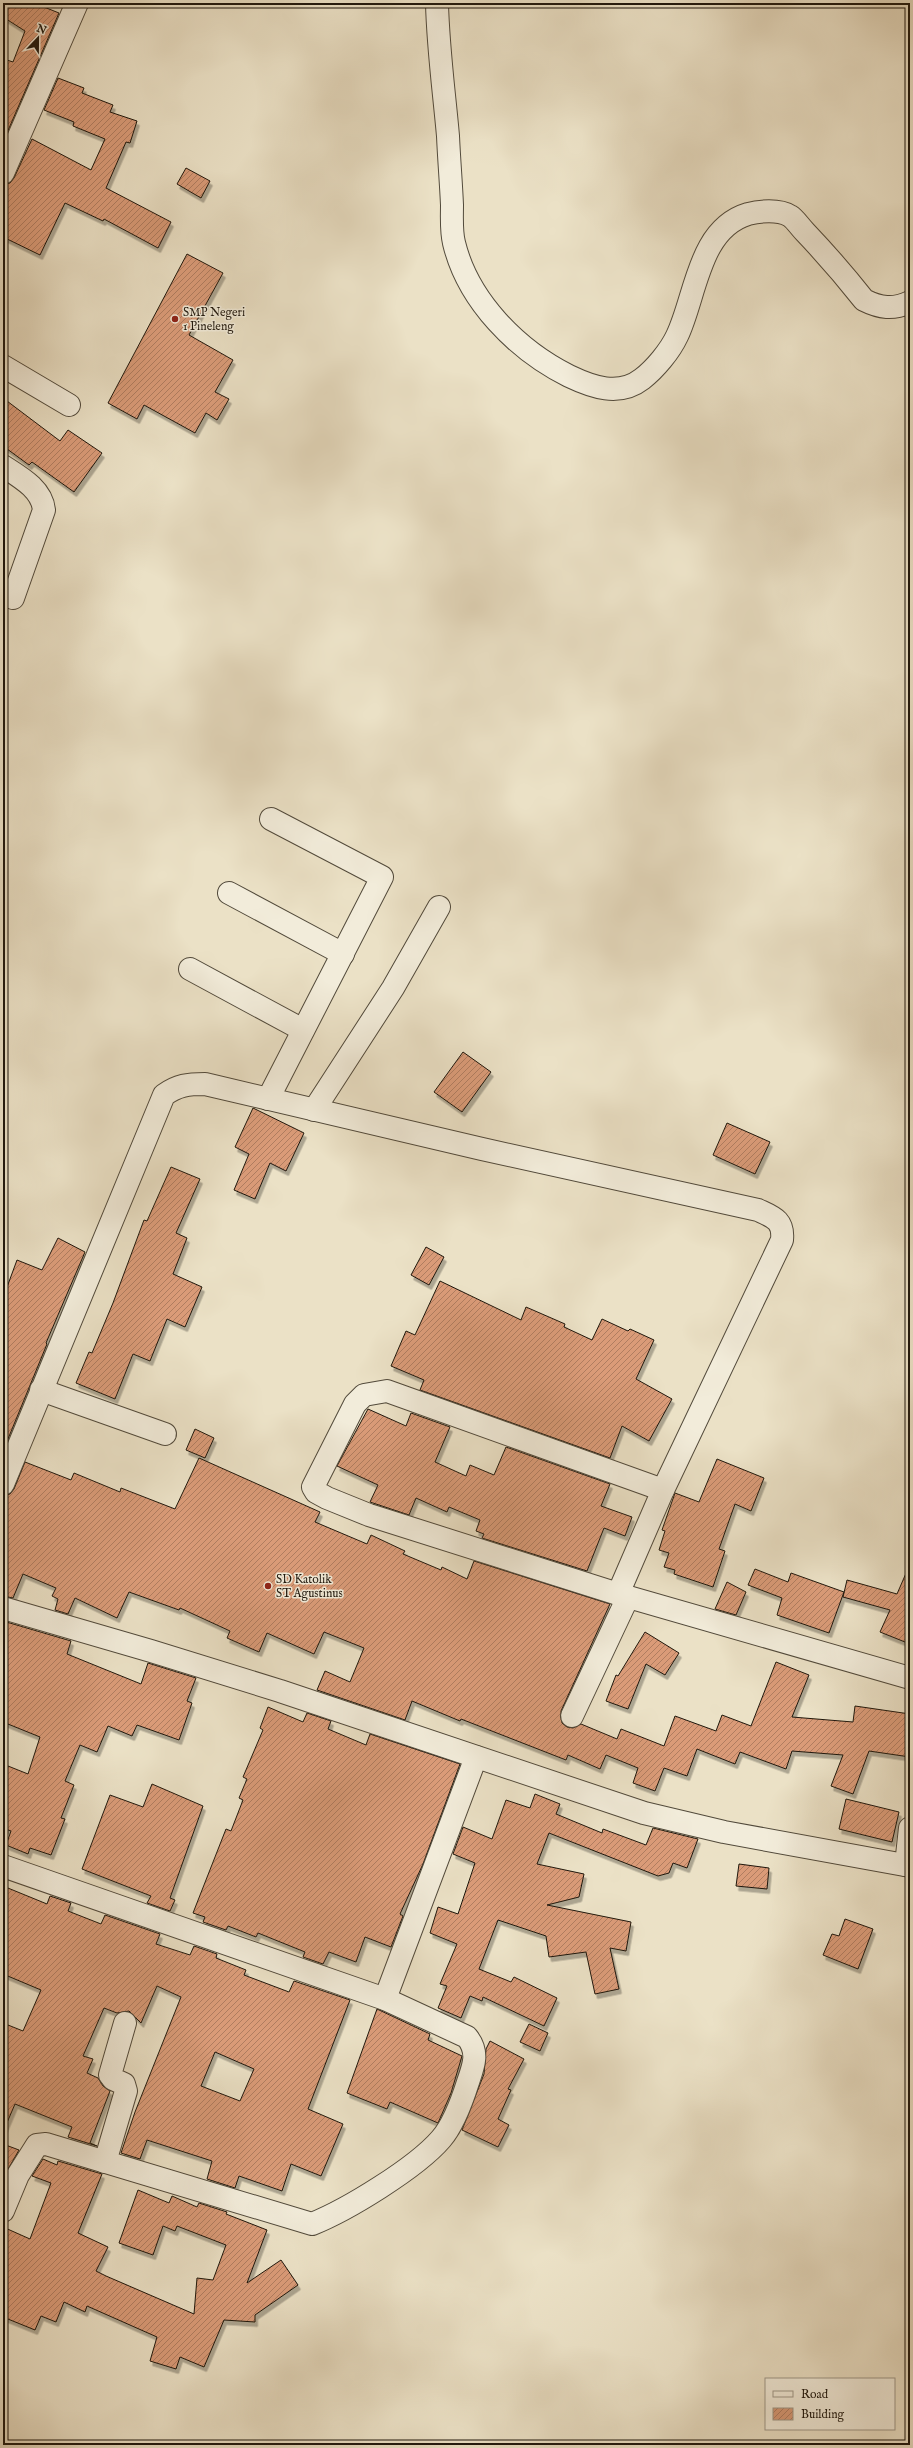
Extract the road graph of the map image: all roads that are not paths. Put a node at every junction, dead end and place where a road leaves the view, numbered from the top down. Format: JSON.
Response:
{"nodes":[{"id":1,"x":77,"y":3,"type":"edge"},
{"id":2,"x":437,"y":3,"type":"edge"},
{"id":3,"x":3,"y":173,"type":"edge"},
{"id":4,"x":910,"y":302,"type":"edge"},
{"id":5,"x":3,"y":366,"type":"edge"},
{"id":6,"x":69,"y":405,"type":"dead end"},
{"id":7,"x":3,"y":466,"type":"edge"},
{"id":8,"x":12,"y":598,"type":"dead end"},
{"id":9,"x":271,"y":819,"type":"dead end"},
{"id":10,"x":229,"y":893,"type":"dead end"},
{"id":11,"x":439,"y":907,"type":"dead end"},
{"id":12,"x":343,"y":954,"type":"junction"},
{"id":13,"x":190,"y":969,"type":"dead end"},
{"id":14,"x":303,"y":1030,"type":"junction"},
{"id":15,"x":268,"y":1099,"type":"junction"},
{"id":16,"x":314,"y":1110,"type":"junction"},
{"id":17,"x":41,"y":1390,"type":"junction"},
{"id":18,"x":165,"y":1434,"type":"dead end"},
{"id":19,"x":3,"y":1484,"type":"edge"},
{"id":20,"x":663,"y":1490,"type":"junction"},
{"id":21,"x":623,"y":1595,"type":"junction"},
{"id":22,"x":3,"y":1608,"type":"edge"},
{"id":23,"x":910,"y":1678,"type":"edge"},
{"id":24,"x":572,"y":1716,"type":"dead end"},
{"id":25,"x":476,"y":1757,"type":"junction"},
{"id":26,"x":910,"y":1828,"type":"edge"},
{"id":27,"x":3,"y":1866,"type":"edge"},
{"id":28,"x":908,"y":1866,"type":"edge"},
{"id":29,"x":385,"y":1998,"type":"junction"},
{"id":30,"x":125,"y":2023,"type":"dead end"},
{"id":31,"x":105,"y":2162,"type":"junction"},
{"id":32,"x":3,"y":2211,"type":"edge"}],
"edges":[{"from":1,"to":3,"type":"street"},
{"from":2,"to":4,"type":"street"},
{"from":5,"to":6,"type":"street"},
{"from":7,"to":8,"type":"street"},
{"from":9,"to":12,"type":"street"},
{"from":10,"to":12,"type":"street"},
{"from":11,"to":16,"type":"street"},
{"from":12,"to":14,"type":"street"},
{"from":13,"to":14,"type":"street"},
{"from":14,"to":15,"type":"street"},
{"from":15,"to":16,"type":"street"},
{"from":15,"to":17,"type":"street"},
{"from":16,"to":20,"type":"street"},
{"from":17,"to":18,"type":"street"},
{"from":17,"to":19,"type":"street"},
{"from":20,"to":21,"type":"street"},
{"from":20,"to":21,"type":"street"},
{"from":21,"to":23,"type":"street"},
{"from":21,"to":24,"type":"street"},
{"from":22,"to":25,"type":"street"},
{"from":25,"to":28,"type":"street"},
{"from":25,"to":29,"type":"street"},
{"from":26,"to":28,"type":"street"},
{"from":27,"to":29,"type":"street"},
{"from":29,"to":31,"type":"street"},
{"from":30,"to":31,"type":"street"},
{"from":31,"to":32,"type":"street"}]}
